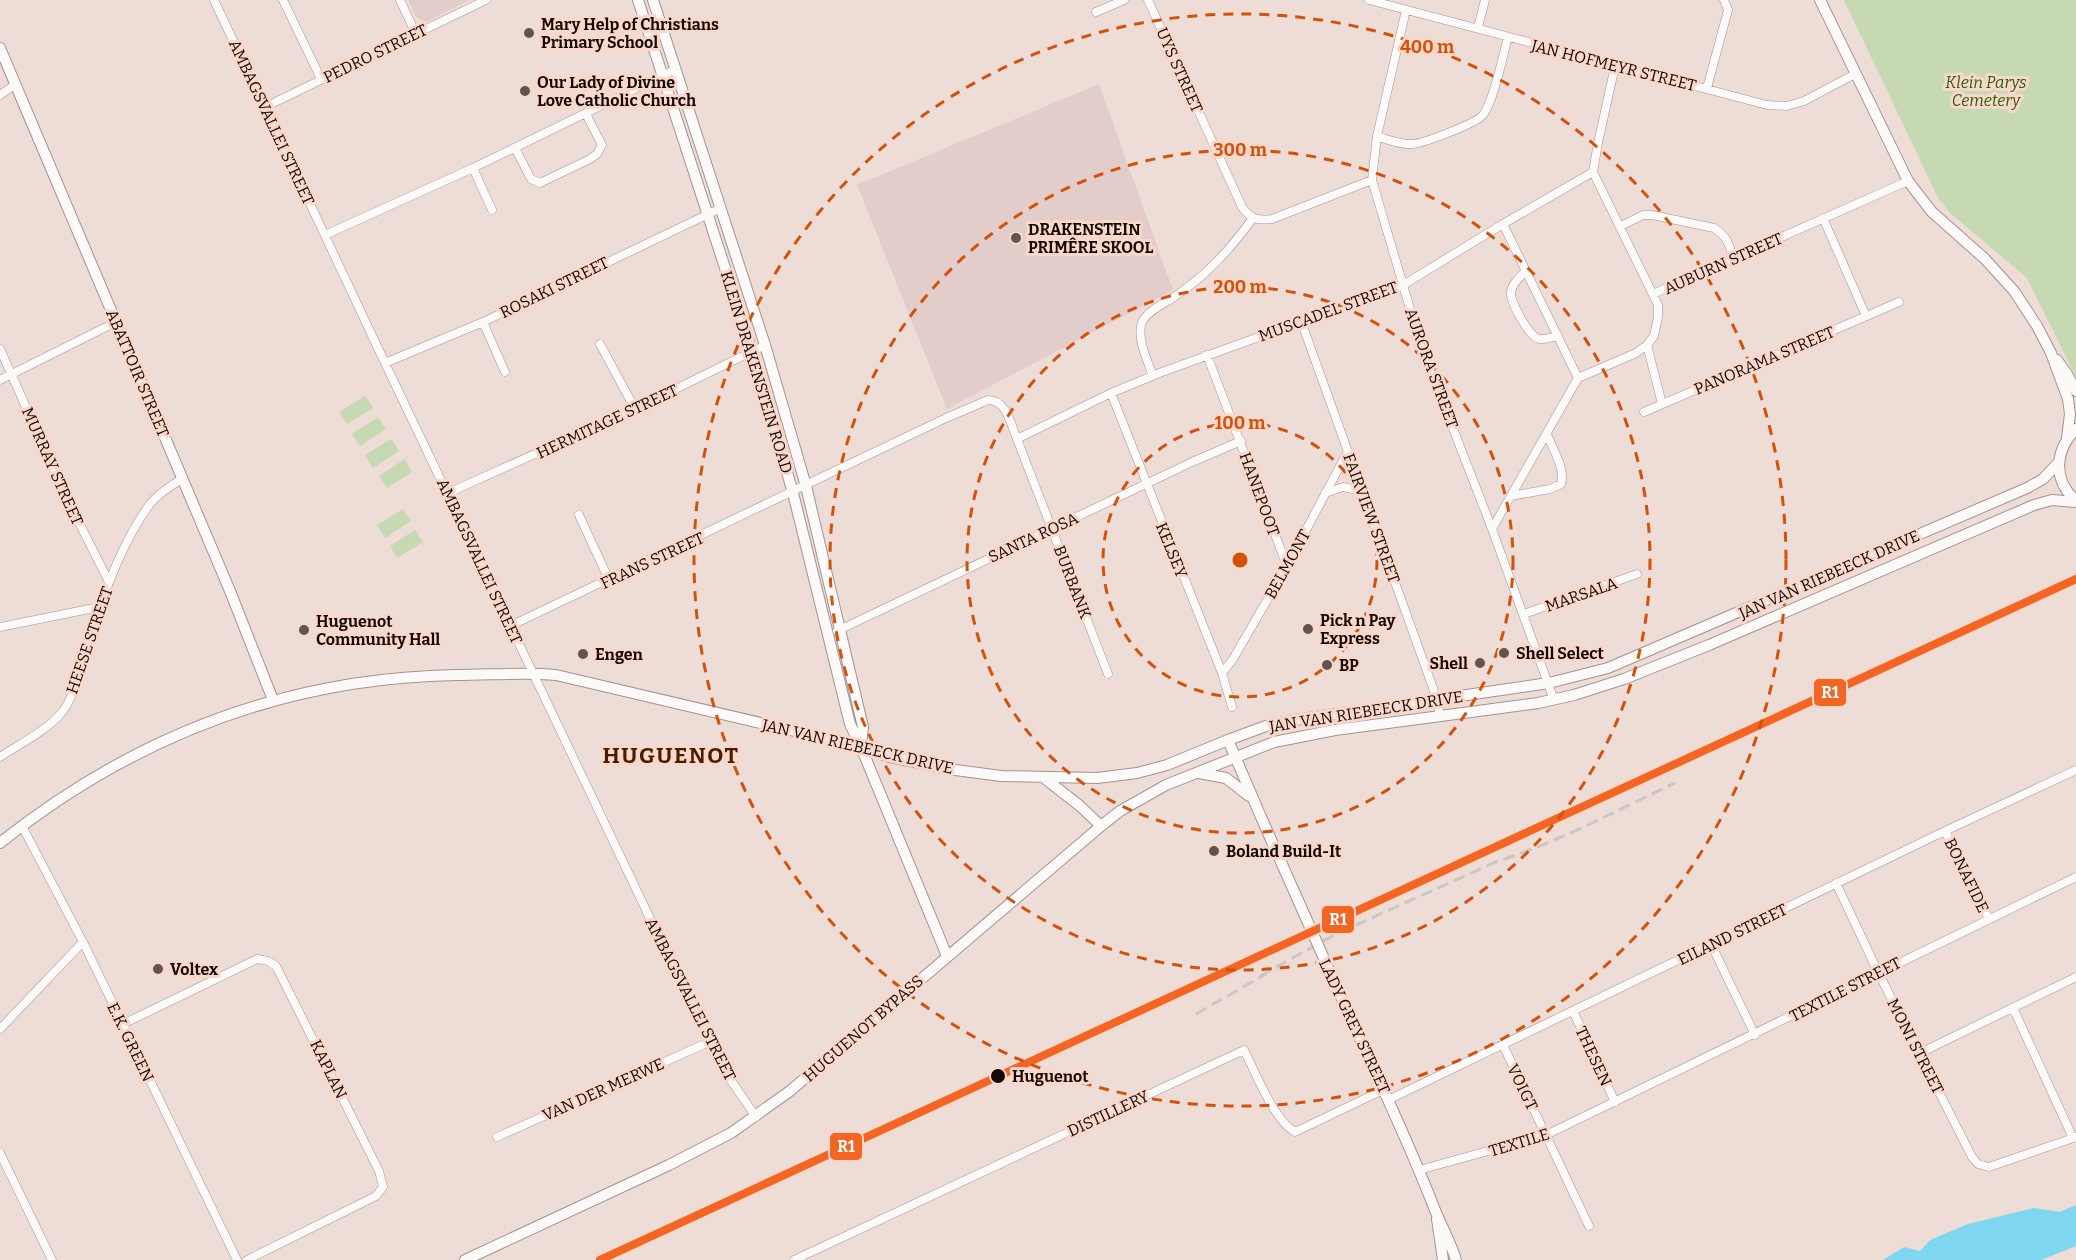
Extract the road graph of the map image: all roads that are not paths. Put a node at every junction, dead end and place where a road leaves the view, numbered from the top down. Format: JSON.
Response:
{"nodes":[{"id":1,"x":214,"y":0,"type":"edge"},
{"id":2,"x":283,"y":0,"type":"edge"},
{"id":3,"x":400,"y":0,"type":"edge"},
{"id":4,"x":486,"y":0,"type":"edge"},
{"id":5,"x":638,"y":0,"type":"edge"},
{"id":6,"x":654,"y":0,"type":"edge"},
{"id":7,"x":1124,"y":0,"type":"edge"},
{"id":8,"x":1148,"y":0,"type":"edge"},
{"id":9,"x":1371,"y":0,"type":"edge"},
{"id":10,"x":1485,"y":0,"type":"edge"},
{"id":11,"x":1724,"y":0,"type":"edge"},
{"id":12,"x":1820,"y":0,"type":"edge"},
{"id":13,"x":1406,"y":10,"type":"junction"},
{"id":14,"x":1096,"y":12,"type":"dead end"},
{"id":15,"x":1478,"y":27,"type":"junction"},
{"id":16,"x":416,"y":34,"type":"junction"},
{"id":17,"x":1508,"y":37,"type":"junction"},
{"id":18,"x":0,"y":48,"type":"edge"},
{"id":19,"x":1615,"y":66,"type":"junction"},
{"id":20,"x":676,"y":69,"type":"junction"},
{"id":21,"x":1855,"y":74,"type":"junction"},
{"id":22,"x":663,"y":75,"type":"junction"},
{"id":23,"x":321,"y":79,"type":"junction"},
{"id":24,"x":16,"y":84,"type":"junction"},
{"id":25,"x":1707,"y":88,"type":"junction"},
{"id":26,"x":0,"y":95,"type":"edge"},
{"id":27,"x":265,"y":107,"type":"junction"},
{"id":28,"x":586,"y":114,"type":"junction"},
{"id":29,"x":1377,"y":136,"type":"junction"},
{"id":30,"x":515,"y":148,"type":"junction"},
{"id":31,"x":473,"y":168,"type":"junction"},
{"id":32,"x":1593,"y":172,"type":"junction"},
{"id":33,"x":1372,"y":180,"type":"junction"},
{"id":34,"x":1908,"y":181,"type":"junction"},
{"id":35,"x":721,"y":208,"type":"junction"},
{"id":36,"x":492,"y":210,"type":"dead end"},
{"id":37,"x":708,"y":214,"type":"junction"},
{"id":38,"x":1253,"y":218,"type":"junction"},
{"id":39,"x":1823,"y":219,"type":"junction"},
{"id":40,"x":1503,"y":224,"type":"junction"},
{"id":41,"x":1621,"y":226,"type":"junction"},
{"id":42,"x":325,"y":235,"type":"junction"},
{"id":43,"x":1733,"y":259,"type":"junction"},
{"id":44,"x":1526,"y":271,"type":"junction"},
{"id":45,"x":1403,"y":285,"type":"junction"},
{"id":46,"x":1653,"y":294,"type":"junction"},
{"id":47,"x":1899,"y":302,"type":"dead end"},
{"id":48,"x":1866,"y":316,"type":"junction"},
{"id":49,"x":1301,"y":321,"type":"junction"},
{"id":50,"x":116,"y":322,"type":"junction"},
{"id":51,"x":483,"y":322,"type":"junction"},
{"id":52,"x":1558,"y":336,"type":"junction"},
{"id":53,"x":600,"y":344,"type":"dead end"},
{"id":54,"x":765,"y":345,"type":"junction"},
{"id":55,"x":1647,"y":345,"type":"junction"},
{"id":56,"x":0,"y":349,"type":"edge"},
{"id":57,"x":752,"y":351,"type":"junction"},
{"id":58,"x":2051,"y":353,"type":"junction"},
{"id":59,"x":1207,"y":355,"type":"junction"},
{"id":60,"x":385,"y":363,"type":"junction"},
{"id":61,"x":505,"y":372,"type":"dead end"},
{"id":62,"x":12,"y":374,"type":"junction"},
{"id":63,"x":1153,"y":376,"type":"junction"},
{"id":64,"x":1578,"y":378,"type":"junction"},
{"id":65,"x":0,"y":380,"type":"edge"},
{"id":66,"x":2076,"y":391,"type":"edge"},
{"id":67,"x":1111,"y":393,"type":"junction"},
{"id":68,"x":1662,"y":404,"type":"junction"},
{"id":69,"x":635,"y":409,"type":"junction"},
{"id":70,"x":1644,"y":412,"type":"dead end"},
{"id":71,"x":2076,"y":429,"type":"edge"},
{"id":72,"x":1547,"y":434,"type":"junction"},
{"id":73,"x":2067,"y":438,"type":"junction"},
{"id":74,"x":1017,"y":439,"type":"junction"},
{"id":75,"x":1240,"y":441,"type":"junction"},
{"id":76,"x":1348,"y":452,"type":"junction"},
{"id":77,"x":2059,"y":462,"type":"junction"},
{"id":78,"x":182,"y":478,"type":"junction"},
{"id":79,"x":1146,"y":484,"type":"junction"},
{"id":80,"x":806,"y":486,"type":"junction"},
{"id":81,"x":1362,"y":491,"type":"junction"},
{"id":82,"x":448,"y":493,"type":"junction"},
{"id":83,"x":793,"y":493,"type":"junction"},
{"id":84,"x":1325,"y":493,"type":"junction"},
{"id":85,"x":1511,"y":496,"type":"junction"},
{"id":86,"x":2076,"y":501,"type":"edge"},
{"id":87,"x":579,"y":515,"type":"dead end"},
{"id":88,"x":1051,"y":528,"type":"junction"},
{"id":89,"x":1492,"y":529,"type":"junction"},
{"id":90,"x":1287,"y":566,"type":"junction"},
{"id":91,"x":1638,"y":574,"type":"dead end"},
{"id":92,"x":609,"y":580,"type":"junction"},
{"id":93,"x":109,"y":582,"type":"junction"},
{"id":94,"x":99,"y":607,"type":"junction"},
{"id":95,"x":1524,"y":614,"type":"junction"},
{"id":96,"x":510,"y":626,"type":"junction"},
{"id":97,"x":0,"y":627,"type":"edge"},
{"id":98,"x":840,"y":630,"type":"junction"},
{"id":99,"x":827,"y":635,"type":"junction"},
{"id":100,"x":532,"y":673,"type":"junction"},
{"id":101,"x":1222,"y":673,"type":"junction"},
{"id":102,"x":1108,"y":674,"type":"dead end"},
{"id":103,"x":1549,"y":683,"type":"junction"},
{"id":104,"x":273,"y":700,"type":"junction"},
{"id":105,"x":1436,"y":700,"type":"junction"},
{"id":106,"x":1554,"y":700,"type":"junction"},
{"id":107,"x":1232,"y":707,"type":"dead end"},
{"id":108,"x":1440,"y":715,"type":"junction"},
{"id":109,"x":1228,"y":740,"type":"junction"},
{"id":110,"x":861,"y":747,"type":"junction"},
{"id":111,"x":0,"y":757,"type":"edge"},
{"id":112,"x":1234,"y":758,"type":"junction"},
{"id":113,"x":2076,"y":770,"type":"edge"},
{"id":114,"x":1197,"y":772,"type":"junction"},
{"id":115,"x":1042,"y":777,"type":"junction"},
{"id":116,"x":1251,"y":798,"type":"junction"},
{"id":117,"x":22,"y":825,"type":"junction"},
{"id":118,"x":1101,"y":826,"type":"junction"},
{"id":119,"x":1945,"y":831,"type":"junction"},
{"id":120,"x":0,"y":843,"type":"edge"},
{"id":121,"x":2076,"y":877,"type":"edge"},
{"id":122,"x":1836,"y":883,"type":"junction"},
{"id":123,"x":1989,"y":919,"type":"junction"},
{"id":124,"x":83,"y":942,"type":"junction"},
{"id":125,"x":1711,"y":944,"type":"junction"},
{"id":126,"x":947,"y":956,"type":"junction"},
{"id":127,"x":1878,"y":972,"type":"junction"},
{"id":128,"x":2076,"y":977,"type":"edge"},
{"id":129,"x":2013,"y":1008,"type":"junction"},
{"id":130,"x":1573,"y":1011,"type":"junction"},
{"id":131,"x":123,"y":1024,"type":"junction"},
{"id":132,"x":0,"y":1029,"type":"edge"},
{"id":133,"x":1755,"y":1035,"type":"junction"},
{"id":134,"x":709,"y":1042,"type":"junction"},
{"id":135,"x":1503,"y":1045,"type":"junction"},
{"id":136,"x":1920,"y":1053,"type":"junction"},
{"id":137,"x":1386,"y":1095,"type":"junction"},
{"id":138,"x":1615,"y":1102,"type":"junction"},
{"id":139,"x":756,"y":1117,"type":"junction"},
{"id":140,"x":1546,"y":1136,"type":"junction"},
{"id":141,"x":497,"y":1137,"type":"dead end"},
{"id":142,"x":2075,"y":1137,"type":"edge"},
{"id":143,"x":0,"y":1153,"type":"edge"},
{"id":144,"x":1419,"y":1170,"type":"junction"},
{"id":145,"x":1436,"y":1214,"type":"junction"},
{"id":146,"x":1589,"y":1226,"type":"dead end"},
{"id":147,"x":52,"y":1260,"type":"edge"},
{"id":148,"x":237,"y":1260,"type":"edge"},
{"id":149,"x":247,"y":1260,"type":"edge"},
{"id":150,"x":465,"y":1260,"type":"edge"},
{"id":151,"x":794,"y":1260,"type":"edge"},
{"id":152,"x":1443,"y":1260,"type":"edge"},
{"id":153,"x":1456,"y":1260,"type":"edge"}],
"edges":[{"from":1,"to":27,"type":"street","name":"AMBAGSVALLEI STREET"},
{"from":2,"to":23,"type":"street"},
{"from":3,"to":16,"type":"street"},
{"from":4,"to":16,"type":"street","name":"PEDRO STREET"},
{"from":5,"to":22,"type":"main road","name":"KLEIN DRAKENSTEIN ROAD"},
{"from":6,"to":20,"type":"main road","name":"KLEIN DRAKENSTEIN ROAD"},
{"from":7,"to":14,"type":"street"},
{"from":8,"to":38,"type":"street","name":"UYS STREET"},
{"from":9,"to":13,"type":"street","name":"JAN HOFMEYR STREET"},
{"from":10,"to":15,"type":"street"},
{"from":11,"to":25,"type":"street"},
{"from":12,"to":21,"type":"main road"},
{"from":13,"to":15,"type":"street","name":"JAN HOFMEYR STREET"},
{"from":13,"to":29,"type":"street","name":"AURORA STREET"},
{"from":15,"to":17,"type":"street","name":"JAN HOFMEYR STREET"},
{"from":16,"to":23,"type":"street","name":"PEDRO STREET"},
{"from":17,"to":19,"type":"street","name":"JAN HOFMEYR STREET"},
{"from":17,"to":29,"type":"street"},
{"from":18,"to":24,"type":"main road","name":"ABATTOIR STREET"},
{"from":19,"to":25,"type":"street","name":"JAN HOFMEYR STREET"},
{"from":19,"to":32,"type":"street"},
{"from":20,"to":22,"type":"street"},
{"from":20,"to":35,"type":"main road","name":"KLEIN DRAKENSTEIN ROAD"},
{"from":21,"to":25,"type":"street","name":"JAN HOFMEYR STREET"},
{"from":21,"to":34,"type":"main road"},
{"from":22,"to":28,"type":"street"},
{"from":22,"to":37,"type":"main road","name":"KLEIN DRAKENSTEIN ROAD"},
{"from":23,"to":27,"type":"street","name":"PEDRO STREET"},
{"from":24,"to":26,"type":"street"},
{"from":24,"to":50,"type":"main road","name":"ABATTOIR STREET"},
{"from":27,"to":42,"type":"street","name":"AMBAGSVALLEI STREET"},
{"from":28,"to":30,"type":"street"},
{"from":28,"to":30,"type":"street"},
{"from":29,"to":33,"type":"street","name":"AURORA STREET"},
{"from":30,"to":31,"type":"street"},
{"from":31,"to":36,"type":"street"},
{"from":31,"to":42,"type":"street"},
{"from":32,"to":40,"type":"street","name":"MUSCADEL STREET"},
{"from":32,"to":41,"type":"street"},
{"from":33,"to":38,"type":"street"},
{"from":33,"to":45,"type":"street","name":"AURORA STREET"},
{"from":34,"to":39,"type":"street","name":"AUBURN STREET"},
{"from":34,"to":58,"type":"main road"},
{"from":35,"to":37,"type":"street","name":"ROSAKI STREET"},
{"from":35,"to":54,"type":"main road","name":"KLEIN DRAKENSTEIN ROAD"},
{"from":37,"to":51,"type":"street","name":"ROSAKI STREET"},
{"from":37,"to":57,"type":"main road","name":"KLEIN DRAKENSTEIN ROAD"},
{"from":38,"to":63,"type":"street"},
{"from":39,"to":43,"type":"street","name":"AUBURN STREET"},
{"from":39,"to":48,"type":"street"},
{"from":40,"to":44,"type":"street"},
{"from":40,"to":45,"type":"street","name":"MUSCADEL STREET"},
{"from":41,"to":43,"type":"street"},
{"from":41,"to":46,"type":"street"},
{"from":42,"to":60,"type":"street","name":"AMBAGSVALLEI STREET"},
{"from":43,"to":46,"type":"street","name":"AUBURN STREET"},
{"from":44,"to":52,"type":"street"},
{"from":44,"to":52,"type":"street"},
{"from":45,"to":49,"type":"street","name":"MUSCADEL STREET"},
{"from":45,"to":89,"type":"street","name":"AURORA STREET"},
{"from":46,"to":55,"type":"street","name":"AUBURN STREET"},
{"from":47,"to":48,"type":"street","name":"PANORAMA STREET"},
{"from":48,"to":68,"type":"street","name":"PANORAMA STREET"},
{"from":49,"to":59,"type":"street","name":"MUSCADEL STREET"},
{"from":49,"to":76,"type":"street","name":"FAIRVIEW STREET"},
{"from":50,"to":62,"type":"street"},
{"from":50,"to":78,"type":"main road","name":"ABATTOIR STREET"},
{"from":51,"to":60,"type":"street","name":"ROSAKI STREET"},
{"from":51,"to":61,"type":"street"},
{"from":52,"to":64,"type":"street"},
{"from":53,"to":69,"type":"street"},
{"from":54,"to":57,"type":"street","name":"HERMITAGE STREET"},
{"from":54,"to":80,"type":"main road","name":"KLEIN DRAKENSTEIN ROAD"},
{"from":55,"to":64,"type":"street"},
{"from":55,"to":68,"type":"street"},
{"from":56,"to":62,"type":"street","name":"MURRAY STREET"},
{"from":57,"to":69,"type":"street","name":"HERMITAGE STREET"},
{"from":57,"to":83,"type":"main road","name":"KLEIN DRAKENSTEIN ROAD"},
{"from":58,"to":66,"type":"main road"},
{"from":58,"to":73,"type":"main road"},
{"from":59,"to":63,"type":"street","name":"MUSCADEL STREET"},
{"from":59,"to":75,"type":"street","name":"HANEPOOT"},
{"from":60,"to":82,"type":"street","name":"AMBAGSVALLEI STREET"},
{"from":62,"to":65,"type":"street"},
{"from":62,"to":93,"type":"street","name":"MURRAY STREET"},
{"from":63,"to":67,"type":"street","name":"MUSCADEL STREET"},
{"from":64,"to":72,"type":"street"},
{"from":67,"to":74,"type":"street","name":"MUSCADEL STREET"},
{"from":67,"to":79,"type":"street","name":"KELSEY"},
{"from":68,"to":70,"type":"street","name":"PANORAMA STREET"},
{"from":69,"to":82,"type":"street","name":"HERMITAGE STREET"},
{"from":71,"to":73,"type":"main road"},
{"from":72,"to":85,"type":"street"},
{"from":72,"to":85,"type":"street"},
{"from":73,"to":77,"type":"main road"},
{"from":74,"to":80,"type":"street","name":"BURBANK"},
{"from":74,"to":88,"type":"street","name":"BURBANK"},
{"from":75,"to":79,"type":"street","name":"SANTA ROSA"},
{"from":75,"to":90,"type":"street","name":"HANEPOOT"},
{"from":76,"to":81,"type":"street","name":"FAIRVIEW STREET"},
{"from":76,"to":84,"type":"street","name":"BELMONT"},
{"from":77,"to":86,"type":"main road"},
{"from":77,"to":103,"type":"main road","name":"JAN VAN RIEBEECK DRIVE"},
{"from":78,"to":93,"type":"street","name":"HEESE STREET"},
{"from":78,"to":104,"type":"main road","name":"ABATTOIR STREET"},
{"from":79,"to":88,"type":"street","name":"SANTA ROSA"},
{"from":79,"to":101,"type":"street","name":"KELSEY"},
{"from":80,"to":83,"type":"street","name":"FRANS STREET"},
{"from":80,"to":98,"type":"main road","name":"KLEIN DRAKENSTEIN ROAD"},
{"from":81,"to":84,"type":"street"},
{"from":81,"to":105,"type":"street","name":"FAIRVIEW STREET"},
{"from":82,"to":96,"type":"street","name":"AMBAGSVALLEI STREET"},
{"from":83,"to":92,"type":"street","name":"FRANS STREET"},
{"from":83,"to":99,"type":"main road","name":"KLEIN DRAKENSTEIN ROAD"},
{"from":84,"to":90,"type":"street","name":"BELMONT"},
{"from":85,"to":89,"type":"street"},
{"from":86,"to":106,"type":"main road","name":"JAN VAN RIEBEECK DRIVE"},
{"from":87,"to":92,"type":"street"},
{"from":88,"to":98,"type":"street","name":"SANTA ROSA"},
{"from":88,"to":102,"type":"street","name":"BURBANK"},
{"from":89,"to":95,"type":"street","name":"AURORA STREET"},
{"from":90,"to":101,"type":"street","name":"BELMONT"},
{"from":91,"to":95,"type":"street","name":"MARSALA"},
{"from":92,"to":96,"type":"street","name":"FRANS STREET"},
{"from":93,"to":94,"type":"street","name":"HEESE STREET"},
{"from":94,"to":97,"type":"street"},
{"from":94,"to":111,"type":"street","name":"HEESE STREET"},
{"from":95,"to":103,"type":"street","name":"AURORA STREET"},
{"from":96,"to":100,"type":"street","name":"AMBAGSVALLEI STREET"},
{"from":98,"to":99,"type":"street","name":"SANTA ROSA"},
{"from":98,"to":110,"type":"main road","name":"KLEIN DRAKENSTEIN ROAD"},
{"from":99,"to":110,"type":"main road","name":"KLEIN DRAKENSTEIN ROAD"},
{"from":100,"to":104,"type":"main road","name":"JAN VAN RIEBEECK DRIVE"},
{"from":100,"to":110,"type":"main road","name":"JAN VAN RIEBEECK DRIVE"},
{"from":100,"to":134,"type":"street","name":"AMBAGSVALLEI STREET"},
{"from":101,"to":107,"type":"street","name":"KELSEY"},
{"from":103,"to":105,"type":"main road","name":"JAN VAN RIEBEECK DRIVE"},
{"from":103,"to":106,"type":"street","name":"AURORA STREET"},
{"from":104,"to":117,"type":"main road","name":"JAN VAN RIEBEECK DRIVE"},
{"from":105,"to":108,"type":"street","name":"FAIRVIEW STREET"},
{"from":105,"to":109,"type":"main road","name":"JAN VAN RIEBEECK DRIVE"},
{"from":106,"to":108,"type":"main road","name":"JAN VAN RIEBEECK DRIVE"},
{"from":108,"to":112,"type":"main road","name":"JAN VAN RIEBEECK DRIVE"},
{"from":109,"to":112,"type":"main road","name":"LADY GREY STREET"},
{"from":109,"to":115,"type":"main road","name":"JAN VAN RIEBEECK DRIVE"},
{"from":110,"to":115,"type":"main road","name":"JAN VAN RIEBEECK DRIVE"},
{"from":110,"to":126,"type":"main road","name":"KLEIN DRAKENSTEIN ROAD"},
{"from":112,"to":114,"type":"main road","name":"HUGUENOT BYPASS"},
{"from":112,"to":116,"type":"main road","name":"LADY GREY STREET"},
{"from":113,"to":119,"type":"street","name":"EILAND STREET"},
{"from":114,"to":116,"type":"main road"},
{"from":114,"to":118,"type":"main road","name":"HUGUENOT BYPASS"},
{"from":115,"to":118,"type":"main road"},
{"from":116,"to":137,"type":"main road","name":"LADY GREY STREET","bridge":true},
{"from":117,"to":120,"type":"main road","name":"JAN VAN RIEBEECK DRIVE"},
{"from":117,"to":124,"type":"street","name":"E.K. GREEN"},
{"from":118,"to":126,"type":"main road","name":"HUGUENOT BYPASS"},
{"from":119,"to":122,"type":"street","name":"EILAND STREET"},
{"from":119,"to":123,"type":"street","name":"BONAFIDE"},
{"from":121,"to":123,"type":"street","name":"TEXTILE STREET"},
{"from":122,"to":125,"type":"street","name":"EILAND STREET"},
{"from":122,"to":127,"type":"street","name":"MONI STREET"},
{"from":123,"to":127,"type":"street","name":"TEXTILE STREET"},
{"from":124,"to":131,"type":"street","name":"E.K. GREEN"},
{"from":124,"to":132,"type":"street"},
{"from":125,"to":130,"type":"street","name":"EILAND STREET"},
{"from":125,"to":133,"type":"street"},
{"from":126,"to":139,"type":"main road","name":"HUGUENOT BYPASS"},
{"from":127,"to":133,"type":"street","name":"TEXTILE STREET"},
{"from":127,"to":136,"type":"street","name":"MONI STREET"},
{"from":128,"to":129,"type":"street"},
{"from":129,"to":136,"type":"street"},
{"from":129,"to":142,"type":"street"},
{"from":130,"to":135,"type":"street","name":"EILAND STREET"},
{"from":130,"to":138,"type":"street","name":"THESEN"},
{"from":131,"to":148,"type":"street","name":"E.K. GREEN"},
{"from":131,"to":149,"type":"street","name":"KAPLAN"},
{"from":133,"to":138,"type":"street","name":"TEXTILE STREET"},
{"from":134,"to":139,"type":"street","name":"AMBAGSVALLEI STREET"},
{"from":134,"to":141,"type":"street","name":"VAN DER MERWE"},
{"from":135,"to":137,"type":"street","name":"EILAND STREET"},
{"from":135,"to":140,"type":"street","name":"VOIGT"},
{"from":136,"to":142,"type":"street","name":"MONI STREET"},
{"from":137,"to":144,"type":"main road","name":"LADY GREY STREET"},
{"from":137,"to":151,"type":"street","name":"DISTILLERY"},
{"from":138,"to":140,"type":"street","name":"TEXTILE"},
{"from":139,"to":150,"type":"main road","name":"HUGUENOT BYPASS"},
{"from":140,"to":144,"type":"street","name":"TEXTILE"},
{"from":140,"to":146,"type":"street","name":"VOIGT"},
{"from":143,"to":147,"type":"street"},
{"from":144,"to":145,"type":"main road","name":"LADY GREY STREET"},
{"from":145,"to":152,"type":"main road","name":"LADY GREY STREET"},
{"from":145,"to":153,"type":"main road","name":"LADY GREY STREET"}]}
